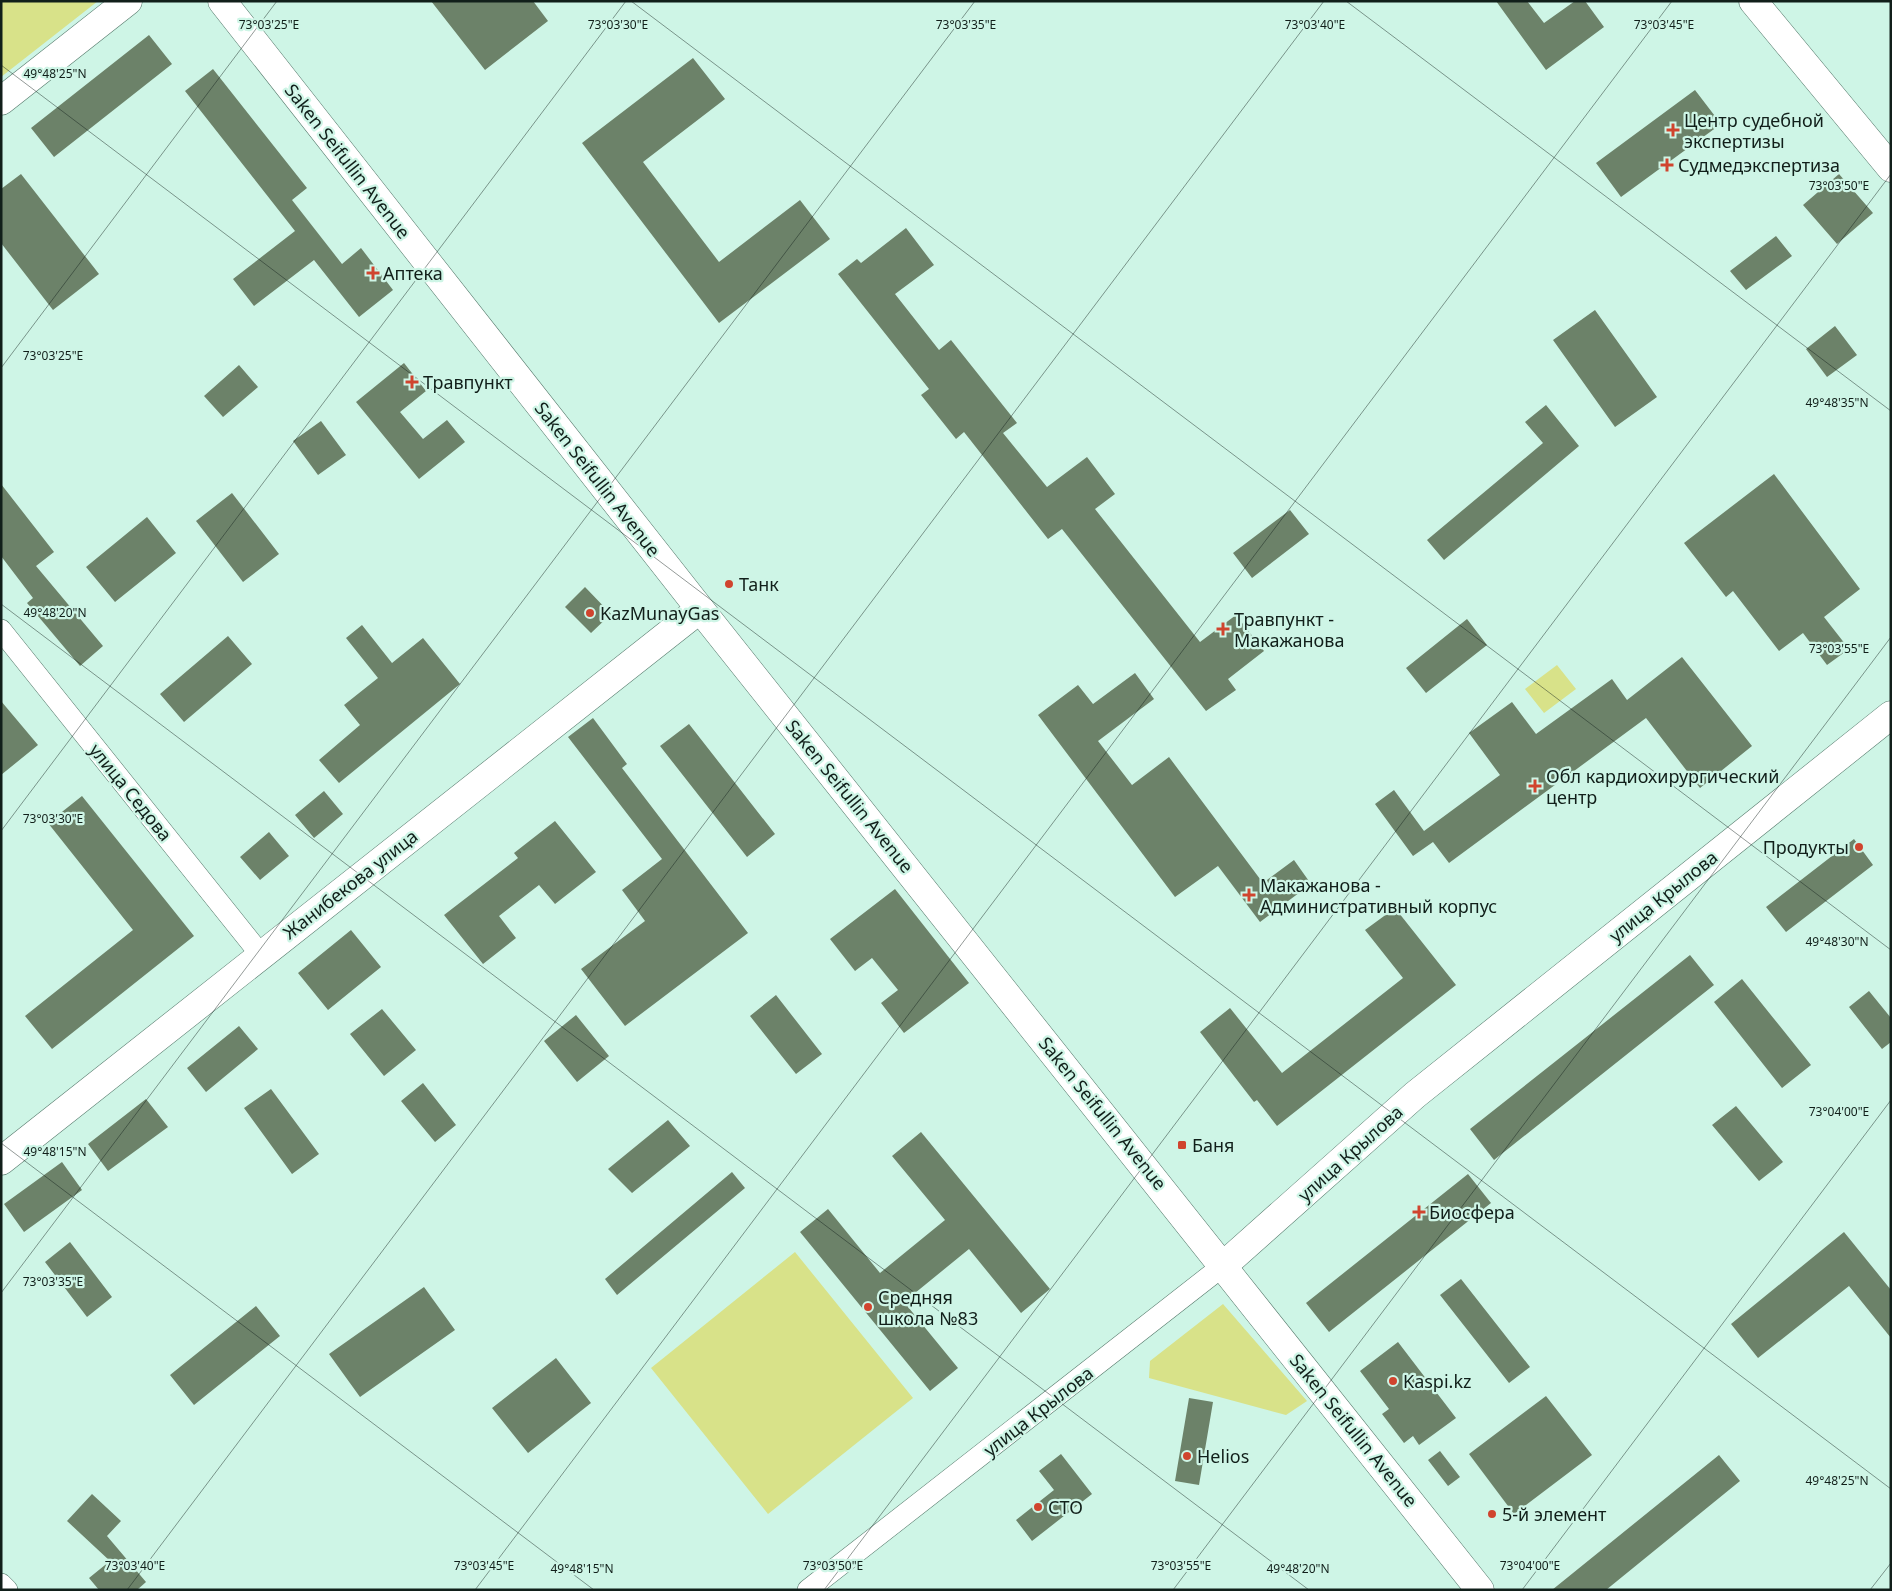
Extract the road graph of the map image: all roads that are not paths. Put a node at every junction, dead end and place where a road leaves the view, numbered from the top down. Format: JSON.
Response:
{"nodes":[{"id":1,"x":128,"y":1,"type":"edge"},
{"id":2,"x":222,"y":1,"type":"edge"},
{"id":3,"x":1753,"y":1,"type":"edge"},
{"id":4,"x":1,"y":101,"type":"edge"},
{"id":5,"x":1891,"y":168,"type":"edge"},
{"id":6,"x":700,"y":608,"type":"junction"},
{"id":7,"x":1,"y":630,"type":"edge"},
{"id":8,"x":1891,"y":715,"type":"edge"},
{"id":9,"x":261,"y":955,"type":"junction"},
{"id":10,"x":1,"y":1161,"type":"edge"},
{"id":11,"x":1224,"y":1265,"type":"junction"},
{"id":12,"x":1,"y":1584,"type":"edge"},
{"id":13,"x":7,"y":1590,"type":"edge"},
{"id":14,"x":808,"y":1590,"type":"edge"},
{"id":15,"x":1480,"y":1590,"type":"edge"}],
"edges":[{"from":1,"to":4,"type":"main road"},
{"from":2,"to":6,"type":"main road","name":"Saken Seifullin Avenue"},
{"from":3,"to":5,"type":"main road"},
{"from":6,"to":9,"type":"main road","name":"Жанибекова улица"},
{"from":6,"to":11,"type":"main road","name":"Saken Seifullin Avenue"},
{"from":7,"to":9,"type":"street","name":"улица Седова"},
{"from":8,"to":11,"type":"main road","name":"улица Крылова"},
{"from":9,"to":10,"type":"main road","name":"Жанибекова улица"},
{"from":11,"to":14,"type":"street","name":"улица Крылова"},
{"from":11,"to":15,"type":"main road","name":"Saken Seifullin Avenue"},
{"from":12,"to":13,"type":"street"}]}
